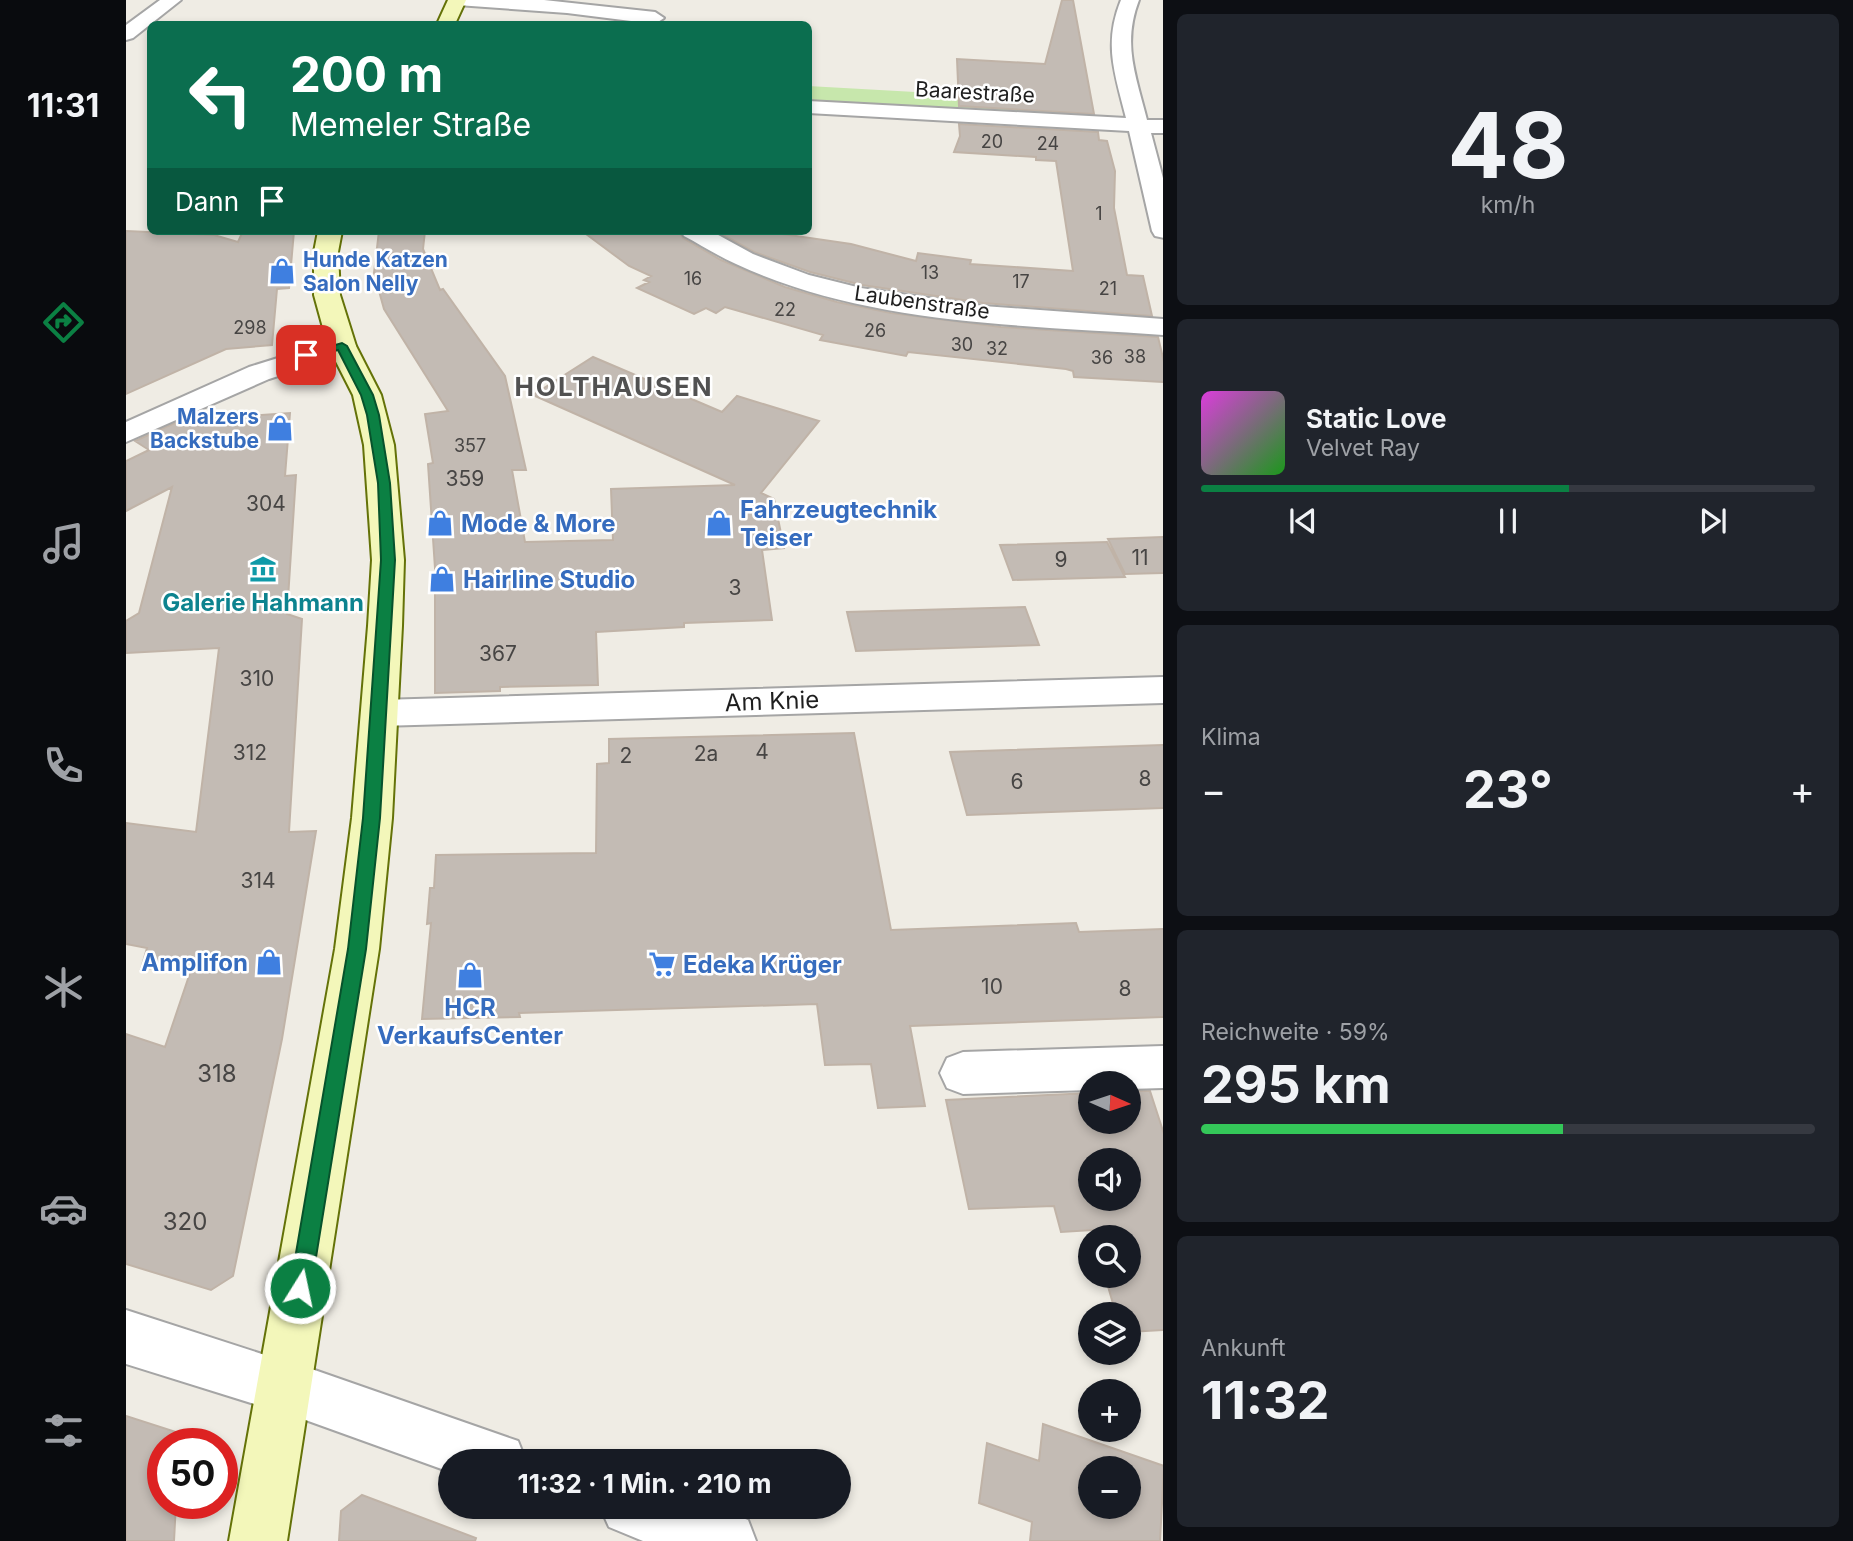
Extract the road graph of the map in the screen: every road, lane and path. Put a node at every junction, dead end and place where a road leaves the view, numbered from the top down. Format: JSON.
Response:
{"nodes":[{"id":1,"x":172,"y":0,"type":"edge"},
{"id":2,"x":457,"y":0,"type":"edge"},
{"id":3,"x":1130,"y":0,"type":"edge"},
{"id":4,"x":497,"y":1,"type":"edge"},
{"id":5,"x":658,"y":16,"type":"edge"},
{"id":6,"x":447,"y":21,"type":"edge"},
{"id":7,"x":126,"y":34,"type":"edge"},
{"id":8,"x":1090,"y":103,"type":"dead end"},
{"id":9,"x":812,"y":107,"type":"edge"},
{"id":10,"x":1136,"y":125,"type":"junction"},
{"id":11,"x":1163,"y":127,"type":"edge"},
{"id":12,"x":1163,"y":227,"type":"edge"},
{"id":13,"x":329,"y":235,"type":"edge"},
{"id":14,"x":701,"y":235,"type":"edge"},
{"id":15,"x":1163,"y":327,"type":"edge"},
{"id":16,"x":342,"y":346,"type":"junction"},
{"id":17,"x":126,"y":433,"type":"edge"},
{"id":18,"x":1163,"y":690,"type":"edge"},
{"id":19,"x":380,"y":713,"type":"junction"},
{"id":20,"x":1163,"y":1067,"type":"edge"},
{"id":21,"x":963,"y":1073,"type":"dead end"},
{"id":22,"x":126,"y":1337,"type":"edge"},
{"id":23,"x":283,"y":1386,"type":"junction"},
{"id":24,"x":464,"y":1449,"type":"edge"},
{"id":25,"x":664,"y":1519,"type":"edge"},
{"id":26,"x":257,"y":1541,"type":"edge"},
{"id":27,"x":727,"y":1541,"type":"edge"}],
"edges":[{"from":1,"to":7,"type":"street"},
{"from":2,"to":4,"type":"street"},
{"from":2,"to":6,"type":"main road"},
{"from":3,"to":10,"type":"street"},
{"from":4,"to":5,"type":"street"},
{"from":8,"to":10,"type":"street","name":"Baarestraße"},
{"from":9,"to":10,"type":"street","name":"Baarestraße"},
{"from":10,"to":11,"type":"street","name":"Baarestraße"},
{"from":10,"to":12,"type":"street"},
{"from":13,"to":16,"type":"main road"},
{"from":14,"to":15,"type":"street","name":"Laubenstraße"},
{"from":16,"to":17,"type":"street"},
{"from":16,"to":19,"type":"main road"},
{"from":18,"to":19,"type":"street","name":"Am Knie"},
{"from":19,"to":23,"type":"main road"},
{"from":20,"to":21,"type":"street"},
{"from":22,"to":23,"type":"street"},
{"from":23,"to":24,"type":"street"},
{"from":23,"to":26,"type":"main road"},
{"from":25,"to":27,"type":"street"}]}
